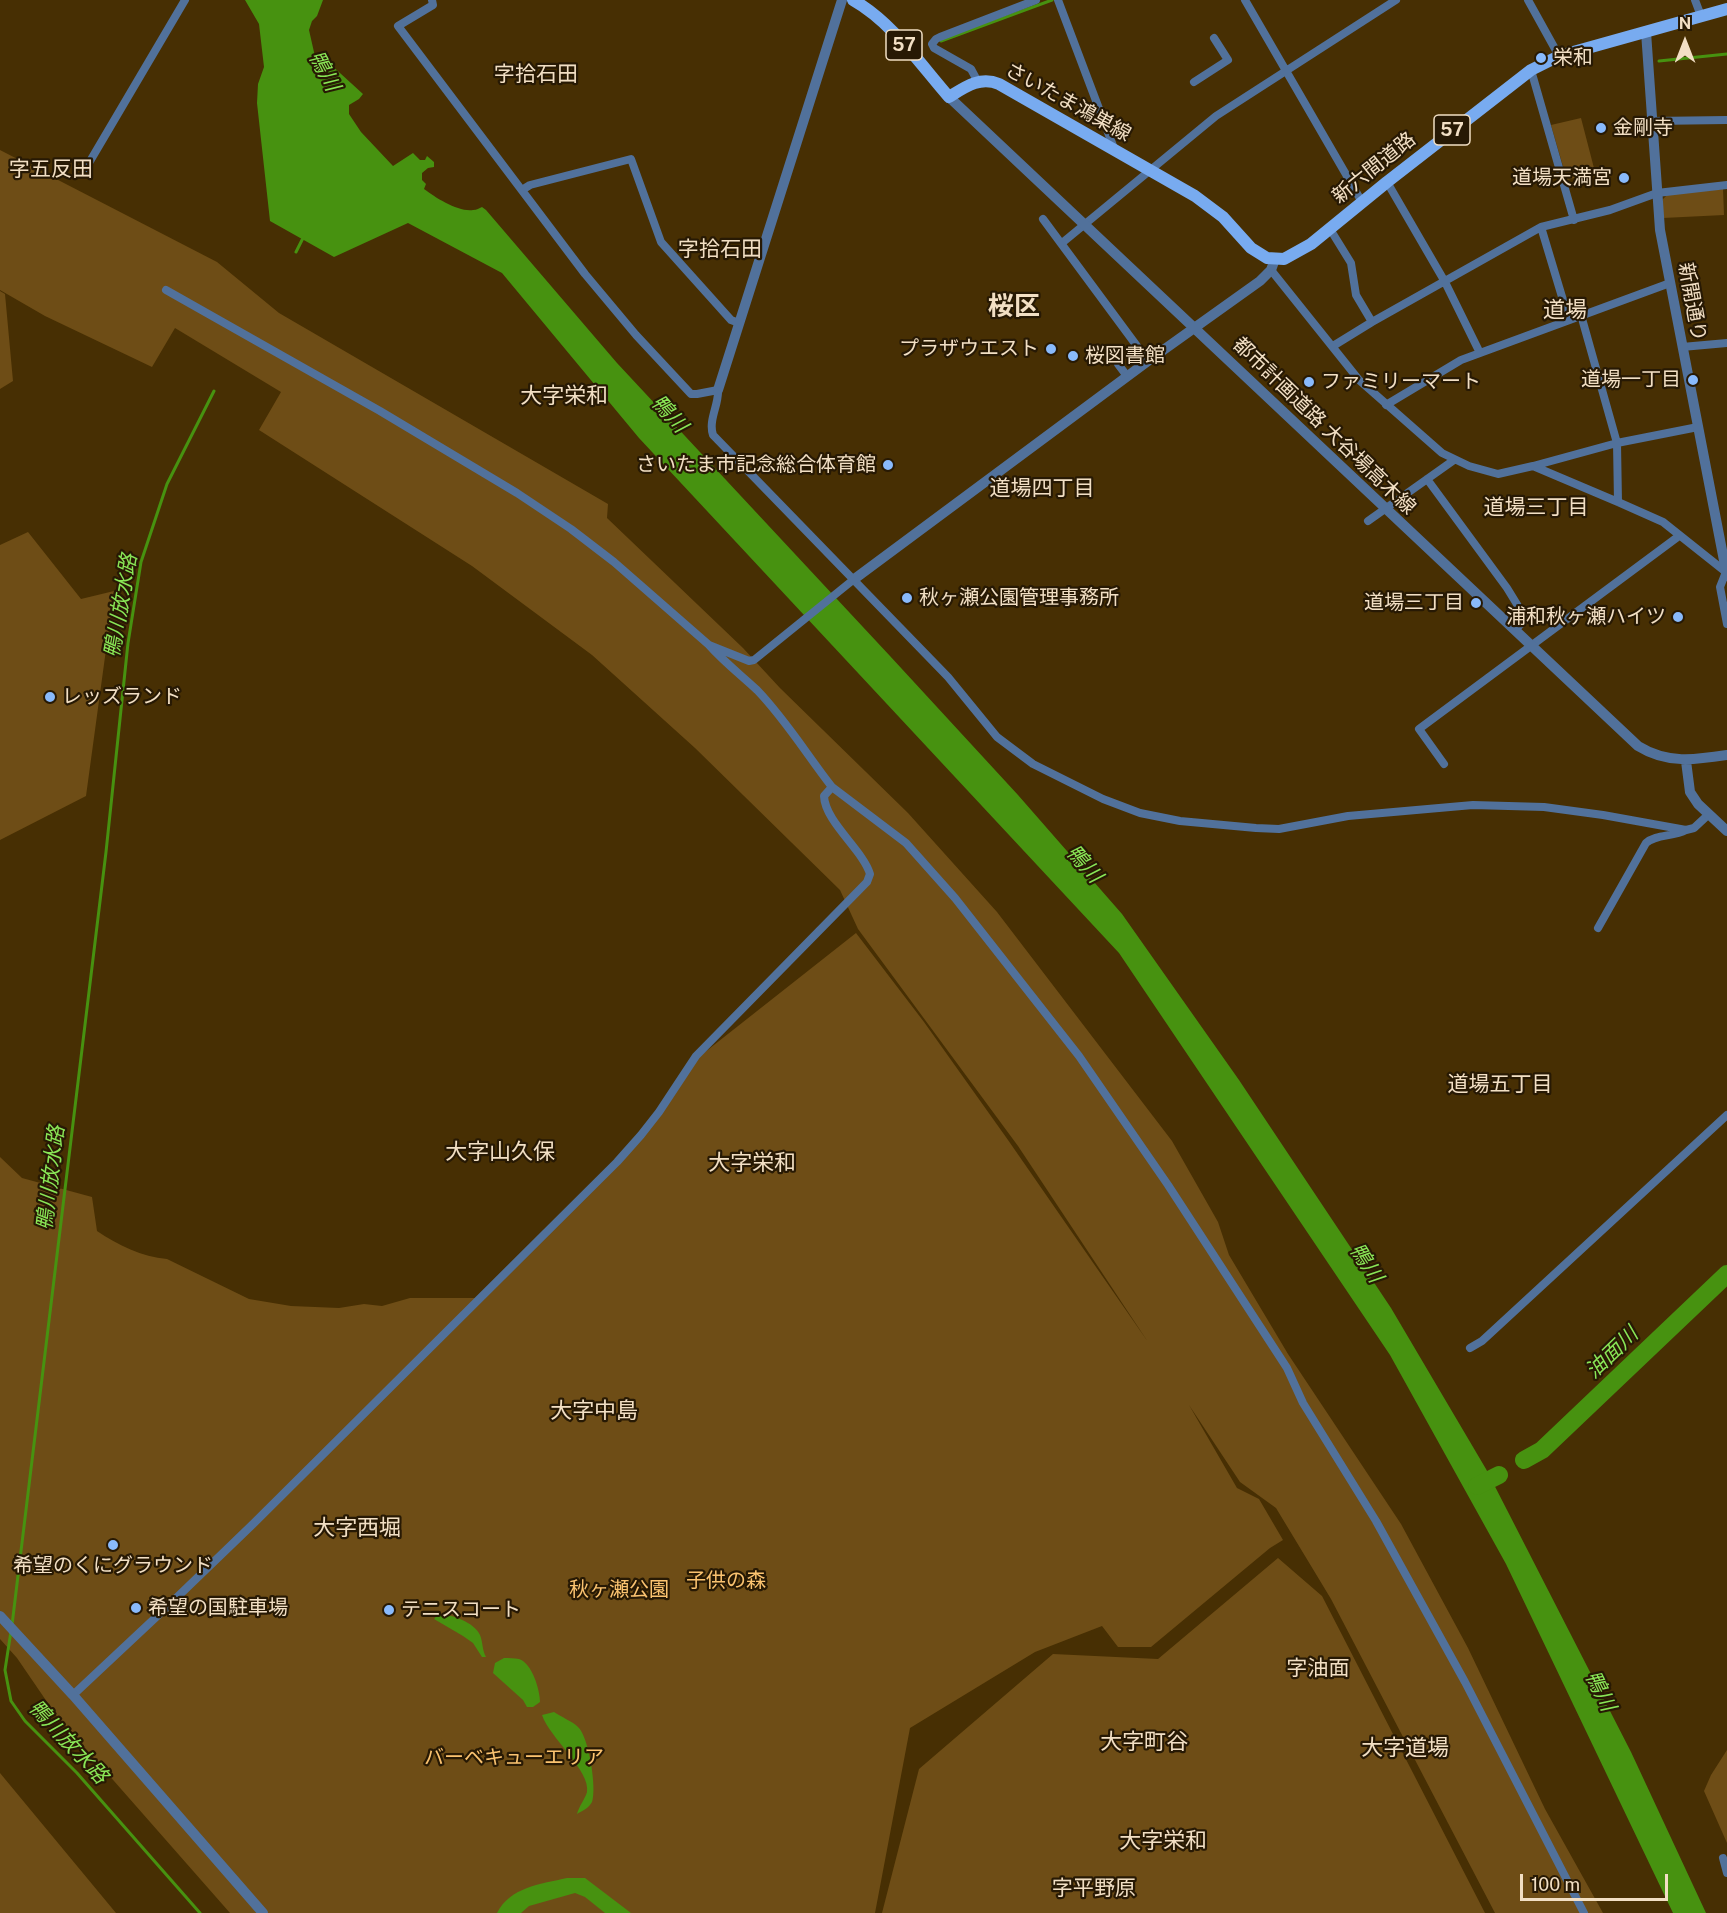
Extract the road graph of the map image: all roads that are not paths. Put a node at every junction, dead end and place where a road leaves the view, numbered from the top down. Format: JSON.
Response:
{"nodes":[{"id":1,"x":185,"y":0,"type":"edge"},
{"id":2,"x":432,"y":0,"type":"edge"},
{"id":3,"x":842,"y":0,"type":"edge"},
{"id":4,"x":853,"y":0,"type":"edge"},
{"id":5,"x":1036,"y":0,"type":"edge"},
{"id":6,"x":1058,"y":0,"type":"edge"},
{"id":7,"x":1245,"y":0,"type":"edge"},
{"id":8,"x":1396,"y":0,"type":"edge"},
{"id":9,"x":1528,"y":0,"type":"edge"},
{"id":10,"x":1695,"y":0,"type":"edge"},
{"id":11,"x":1727,"y":9,"type":"edge"},
{"id":12,"x":1701,"y":16,"type":"junction"},
{"id":13,"x":1646,"y":32,"type":"junction"},
{"id":14,"x":1214,"y":38,"type":"dead end"},
{"id":15,"x":1559,"y":56,"type":"junction"},
{"id":16,"x":1531,"y":70,"type":"junction"},
{"id":17,"x":1286,"y":71,"type":"junction"},
{"id":18,"x":978,"y":82,"type":"junction"},
{"id":19,"x":1194,"y":82,"type":"dead end"},
{"id":20,"x":949,"y":97,"type":"junction"},
{"id":21,"x":1727,"y":120,"type":"edge"},
{"id":22,"x":1652,"y":121,"type":"junction"},
{"id":23,"x":1115,"y":151,"type":"junction"},
{"id":24,"x":86,"y":168,"type":"dead end"},
{"id":25,"x":1149,"y":170,"type":"junction"},
{"id":26,"x":1387,"y":182,"type":"junction"},
{"id":27,"x":1727,"y":185,"type":"edge"},
{"id":28,"x":522,"y":190,"type":"junction"},
{"id":29,"x":1657,"y":193,"type":"junction"},
{"id":30,"x":1362,"y":202,"type":"junction"},
{"id":31,"x":1043,"y":219,"type":"dead end"},
{"id":32,"x":1574,"y":220,"type":"junction"},
{"id":33,"x":1085,"y":225,"type":"junction"},
{"id":34,"x":1541,"y":227,"type":"junction"},
{"id":35,"x":1330,"y":229,"type":"junction"},
{"id":36,"x":1062,"y":243,"type":"junction"},
{"id":37,"x":1273,"y":265,"type":"junction"},
{"id":38,"x":1445,"y":282,"type":"junction"},
{"id":39,"x":1670,"y":283,"type":"junction"},
{"id":40,"x":166,"y":290,"type":"dead end"},
{"id":41,"x":1581,"y":315,"type":"junction"},
{"id":42,"x":1569,"y":320,"type":"junction"},
{"id":43,"x":1372,"y":322,"type":"junction"},
{"id":44,"x":739,"y":323,"type":"junction"},
{"id":45,"x":1194,"y":328,"type":"junction"},
{"id":46,"x":1727,"y":343,"type":"edge"},
{"id":47,"x":1333,"y":346,"type":"junction"},
{"id":48,"x":1682,"y":347,"type":"junction"},
{"id":49,"x":1480,"y":353,"type":"junction"},
{"id":50,"x":1148,"y":361,"type":"junction"},
{"id":51,"x":1118,"y":364,"type":"dead end"},
{"id":52,"x":1127,"y":376,"type":"junction"},
{"id":53,"x":718,"y":390,"type":"junction"},
{"id":54,"x":1386,"y":405,"type":"junction"},
{"id":55,"x":1698,"y":427,"type":"junction"},
{"id":56,"x":1617,"y":443,"type":"junction"},
{"id":57,"x":1454,"y":460,"type":"junction"},
{"id":58,"x":1533,"y":466,"type":"junction"},
{"id":59,"x":1427,"y":479,"type":"junction"},
{"id":60,"x":1618,"y":502,"type":"junction"},
{"id":61,"x":1385,"y":510,"type":"junction"},
{"id":62,"x":1368,"y":522,"type":"dead end"},
{"id":63,"x":1679,"y":536,"type":"junction"},
{"id":64,"x":1726,"y":574,"type":"edge"},
{"id":65,"x":851,"y":581,"type":"junction"},
{"id":66,"x":1727,"y":624,"type":"edge"},
{"id":67,"x":1515,"y":630,"type":"junction"},
{"id":68,"x":709,"y":645,"type":"junction"},
{"id":69,"x":1531,"y":645,"type":"junction"},
{"id":70,"x":1727,"y":755,"type":"edge"},
{"id":71,"x":1686,"y":761,"type":"junction"},
{"id":72,"x":1444,"y":764,"type":"dead end"},
{"id":73,"x":832,"y":787,"type":"junction"},
{"id":74,"x":1709,"y":814,"type":"junction"},
{"id":75,"x":1686,"y":830,"type":"junction"},
{"id":76,"x":1727,"y":831,"type":"edge"},
{"id":77,"x":1598,"y":928,"type":"dead end"},
{"id":78,"x":1727,"y":1115,"type":"edge"},
{"id":79,"x":1470,"y":1348,"type":"dead end"},
{"id":80,"x":0,"y":1616,"type":"edge"},
{"id":81,"x":73,"y":1695,"type":"junction"},
{"id":82,"x":1723,"y":1858,"type":"dead end"},
{"id":83,"x":1727,"y":1873,"type":"edge"},
{"id":84,"x":263,"y":1913,"type":"edge"},
{"id":85,"x":1584,"y":1913,"type":"edge"}],
"edges":[{"from":1,"to":24,"type":"street"},
{"from":2,"to":28,"type":"street"},
{"from":3,"to":44,"type":"street"},
{"from":4,"to":20,"type":"main road","number":"57"},
{"from":5,"to":18,"type":"street"},
{"from":6,"to":23,"type":"street"},
{"from":7,"to":17,"type":"street"},
{"from":8,"to":17,"type":"street"},
{"from":9,"to":15,"type":"street"},
{"from":10,"to":12,"type":"street"},
{"from":11,"to":12,"type":"main road","name":"新六間道路","number":"57"},
{"from":12,"to":13,"type":"main road","name":"新六間道路","number":"57"},
{"from":13,"to":15,"type":"main road","name":"新六間道路","number":"57"},
{"from":13,"to":22,"type":"street","name":"新開通り"},
{"from":14,"to":19,"type":"street"},
{"from":15,"to":16,"type":"main road","name":"新六間道路","number":"57"},
{"from":16,"to":26,"type":"main road","name":"新六間道路","number":"57"},
{"from":16,"to":32,"type":"street"},
{"from":17,"to":25,"type":"street"},
{"from":17,"to":30,"type":"street"},
{"from":18,"to":20,"type":"main road","name":"さいたま鴻巣線"},
{"from":18,"to":23,"type":"main road","name":"さいたま鴻巣線"},
{"from":20,"to":33,"type":"street","name":"都市計画道路 大谷場高木線"},
{"from":21,"to":22,"type":"street"},
{"from":22,"to":29,"type":"street","name":"新開通り"},
{"from":23,"to":25,"type":"main road","name":"さいたま鴻巣線"},
{"from":25,"to":33,"type":"street"},
{"from":25,"to":37,"type":"main road","name":"さいたま鴻巣線"},
{"from":26,"to":30,"type":"main road","name":"新六間道路","number":"57"},
{"from":26,"to":38,"type":"street"},
{"from":27,"to":29,"type":"street"},
{"from":28,"to":44,"type":"street"},
{"from":28,"to":53,"type":"street"},
{"from":29,"to":32,"type":"street"},
{"from":29,"to":39,"type":"street","name":"新開通り"},
{"from":30,"to":35,"type":"main road","name":"新六間道路","number":"57"},
{"from":31,"to":36,"type":"street"},
{"from":32,"to":34,"type":"street"},
{"from":33,"to":36,"type":"street"},
{"from":33,"to":45,"type":"street","name":"都市計画道路 大谷場高木線"},
{"from":34,"to":38,"type":"street"},
{"from":34,"to":42,"type":"street"},
{"from":35,"to":37,"type":"main road","name":"新六間道路","number":"57"},
{"from":35,"to":43,"type":"street"},
{"from":36,"to":50,"type":"street"},
{"from":37,"to":45,"type":"street"},
{"from":37,"to":47,"type":"street"},
{"from":38,"to":43,"type":"street"},
{"from":38,"to":49,"type":"street"},
{"from":39,"to":41,"type":"street"},
{"from":39,"to":48,"type":"street","name":"新開通り"},
{"from":40,"to":68,"type":"street"},
{"from":41,"to":42,"type":"street"},
{"from":41,"to":56,"type":"street"},
{"from":42,"to":49,"type":"street"},
{"from":43,"to":47,"type":"street"},
{"from":44,"to":53,"type":"street"},
{"from":45,"to":50,"type":"street"},
{"from":45,"to":61,"type":"street","name":"都市計画道路 大谷場高木線"},
{"from":46,"to":48,"type":"street"},
{"from":47,"to":54,"type":"street"},
{"from":48,"to":55,"type":"street","name":"新開通り"},
{"from":49,"to":54,"type":"street"},
{"from":50,"to":52,"type":"street"},
{"from":51,"to":52,"type":"street"},
{"from":52,"to":65,"type":"street"},
{"from":53,"to":65,"type":"street"},
{"from":54,"to":57,"type":"street"},
{"from":55,"to":56,"type":"street"},
{"from":55,"to":64,"type":"street","name":"新開通り"},
{"from":56,"to":58,"type":"street"},
{"from":56,"to":60,"type":"street"},
{"from":57,"to":58,"type":"street"},
{"from":57,"to":59,"type":"street"},
{"from":58,"to":60,"type":"street"},
{"from":59,"to":61,"type":"street"},
{"from":59,"to":67,"type":"street"},
{"from":60,"to":63,"type":"street"},
{"from":61,"to":62,"type":"street"},
{"from":61,"to":67,"type":"street","name":"都市計画道路 大谷場高木線"},
{"from":63,"to":64,"type":"street"},
{"from":63,"to":69,"type":"street"},
{"from":64,"to":66,"type":"street"},
{"from":65,"to":68,"type":"street"},
{"from":65,"to":75,"type":"street"},
{"from":67,"to":69,"type":"street","name":"都市計画道路 大谷場高木線"},
{"from":68,"to":73,"type":"street"},
{"from":69,"to":71,"type":"street","name":"都市計画道路 大谷場高木線"},
{"from":69,"to":72,"type":"street"},
{"from":70,"to":71,"type":"street","name":"都市計画道路 大谷場高木線"},
{"from":71,"to":74,"type":"street"},
{"from":73,"to":81,"type":"street"},
{"from":73,"to":85,"type":"street"},
{"from":74,"to":75,"type":"street"},
{"from":74,"to":76,"type":"street"},
{"from":75,"to":77,"type":"street"},
{"from":78,"to":79,"type":"street"},
{"from":80,"to":81,"type":"street"},
{"from":81,"to":84,"type":"street"},
{"from":82,"to":83,"type":"street"}]}
